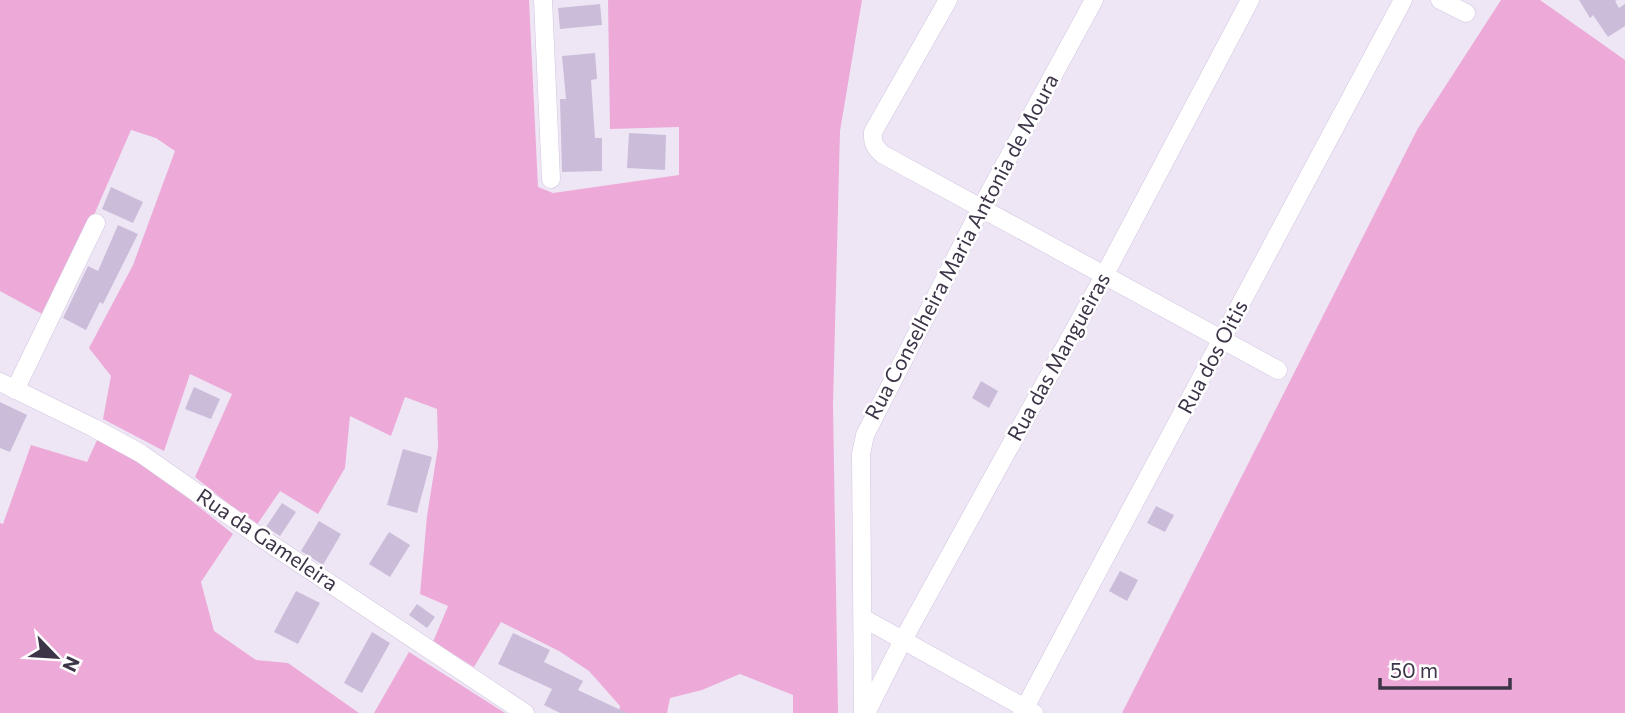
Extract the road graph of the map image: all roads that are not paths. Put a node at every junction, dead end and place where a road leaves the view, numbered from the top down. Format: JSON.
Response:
{"nodes":[{"id":1,"x":543,"y":0,"type":"edge"},
{"id":2,"x":948,"y":0,"type":"edge"},
{"id":3,"x":1094,"y":0,"type":"edge"},
{"id":4,"x":1250,"y":0,"type":"edge"},
{"id":5,"x":1403,"y":0,"type":"edge"},
{"id":6,"x":1440,"y":0,"type":"edge"},
{"id":7,"x":1466,"y":12,"type":"dead end"},
{"id":8,"x":551,"y":179,"type":"dead end"},
{"id":9,"x":981,"y":208,"type":"junction"},
{"id":10,"x":96,"y":223,"type":"dead end"},
{"id":11,"x":1104,"y":275,"type":"junction"},
{"id":12,"x":1223,"y":340,"type":"junction"},
{"id":13,"x":1278,"y":370,"type":"dead end"},
{"id":14,"x":8,"y":386,"type":"edge"},
{"id":15,"x":863,"y":618,"type":"junction"},
{"id":16,"x":903,"y":640,"type":"junction"},
{"id":17,"x":1027,"y":711,"type":"edge"},
{"id":18,"x":525,"y":713,"type":"edge"},
{"id":19,"x":865,"y":713,"type":"edge"}],
"edges":[{"from":1,"to":8,"type":"street"},
{"from":2,"to":9,"type":"street"},
{"from":3,"to":9,"type":"street","name":"Rua Conselheira Maria Antonia de Moura"},
{"from":4,"to":11,"type":"street","name":"Rua das Mangueiras"},
{"from":5,"to":12,"type":"street","name":"Rua dos Oitis"},
{"from":6,"to":7,"type":"street"},
{"from":9,"to":11,"type":"street"},
{"from":9,"to":15,"type":"street","name":"Rua Conselheira Maria Antonia de Moura"},
{"from":10,"to":14,"type":"street"},
{"from":11,"to":12,"type":"street"},
{"from":11,"to":16,"type":"street","name":"Rua das Mangueiras"},
{"from":12,"to":13,"type":"street"},
{"from":12,"to":17,"type":"street","name":"Rua dos Oitis"},
{"from":14,"to":18,"type":"street","name":"Rua da Gameleira"},
{"from":15,"to":16,"type":"street"},
{"from":15,"to":19,"type":"street","name":"Rua Conselheira Maria Antonia de Moura"},
{"from":16,"to":17,"type":"street"},
{"from":16,"to":19,"type":"street","name":"Rua das Mangueiras"}]}
